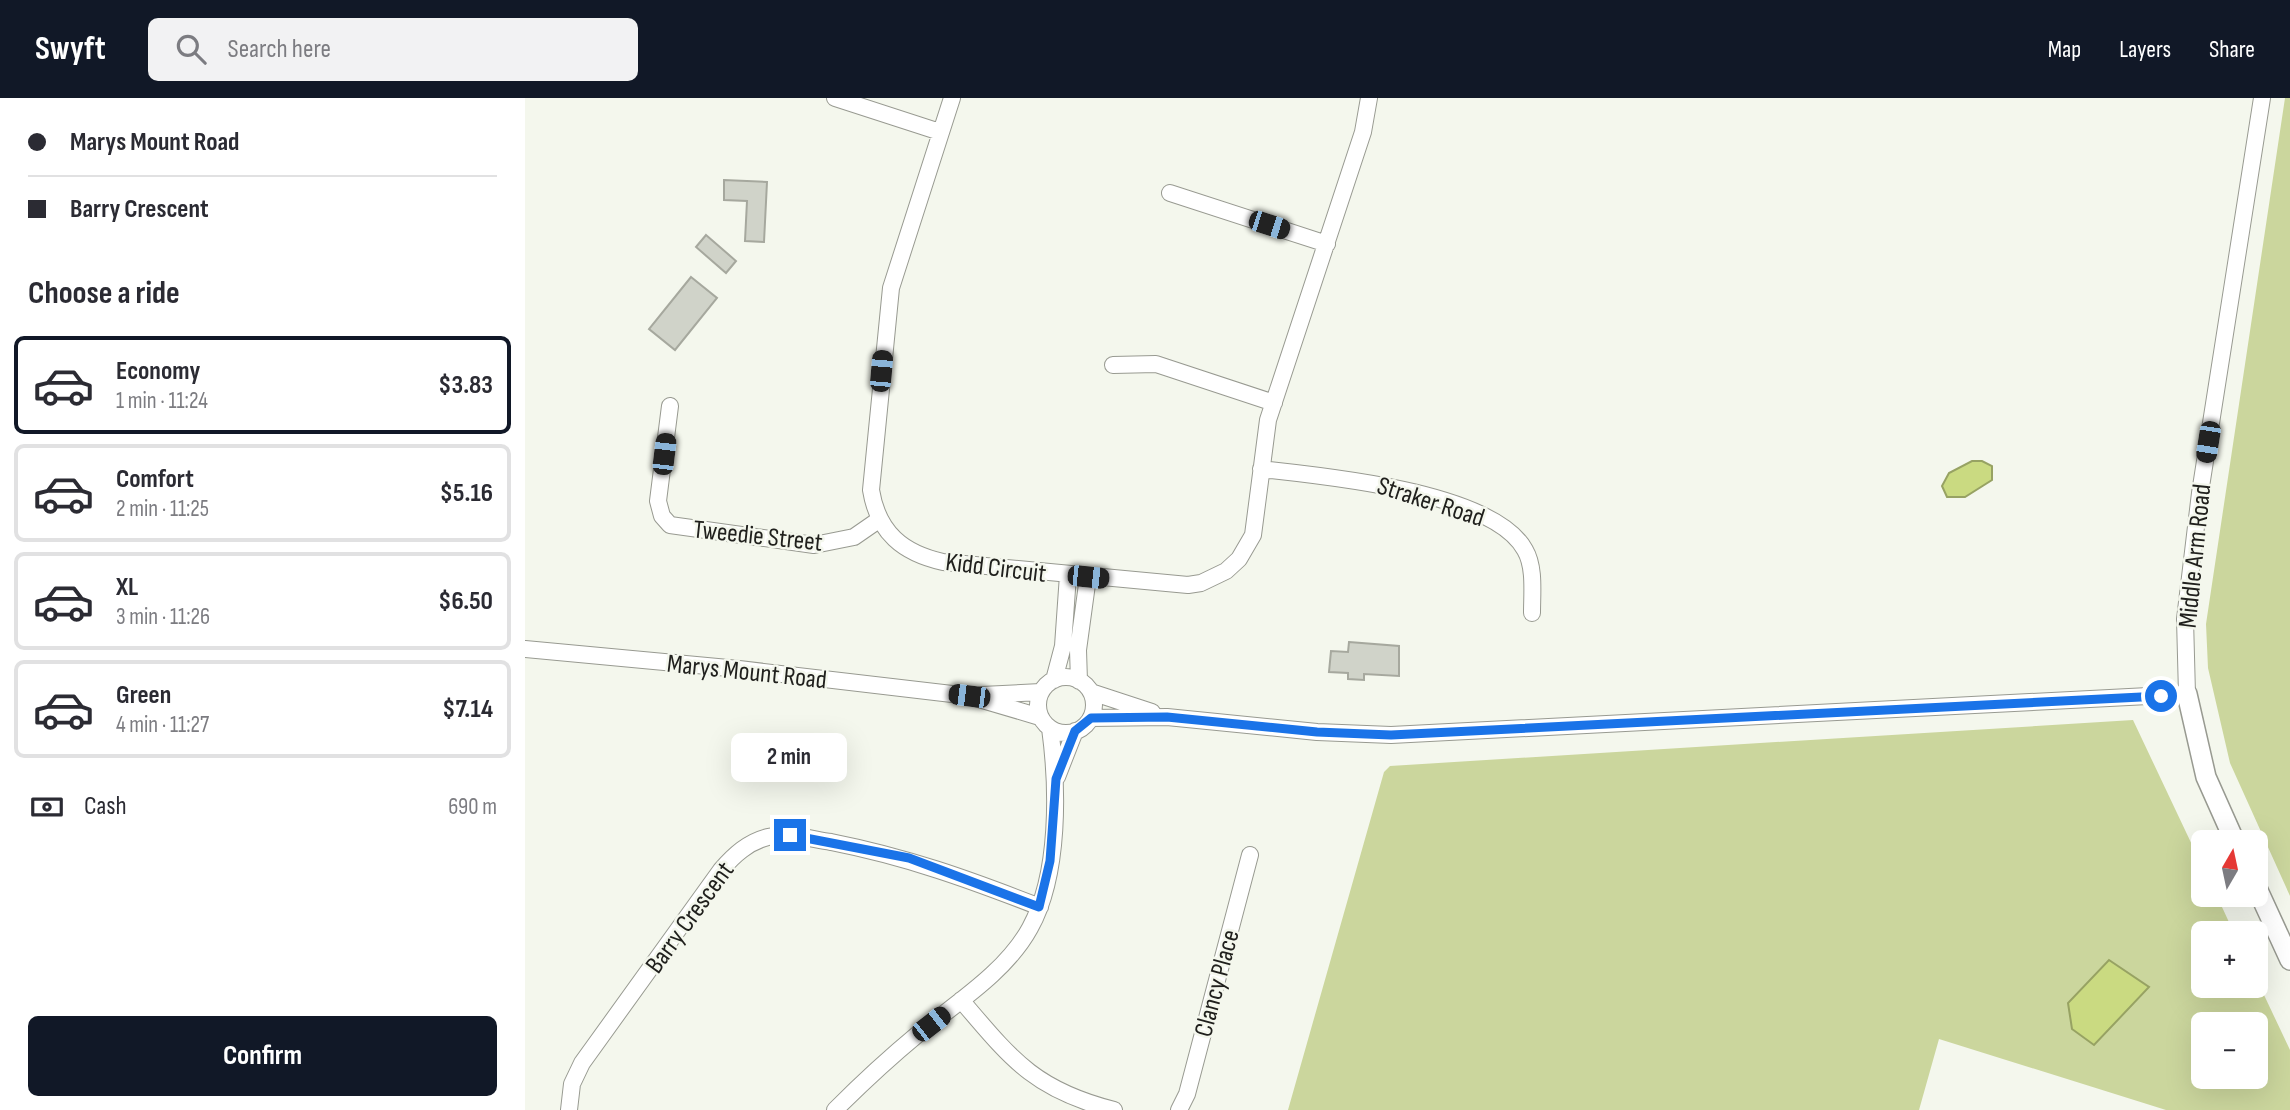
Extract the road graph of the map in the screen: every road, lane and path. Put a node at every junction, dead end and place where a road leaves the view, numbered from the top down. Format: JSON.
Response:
{"nodes":[{"id":1,"x":835,"y":98,"type":"edge"},
{"id":2,"x":952,"y":98,"type":"edge"},
{"id":3,"x":1369,"y":98,"type":"edge"},
{"id":4,"x":2262,"y":98,"type":"edge"},
{"id":5,"x":940,"y":132,"type":"junction"},
{"id":6,"x":1170,"y":192,"type":"dead end"},
{"id":7,"x":1327,"y":244,"type":"junction"},
{"id":8,"x":1113,"y":365,"type":"dead end"},
{"id":9,"x":1274,"y":402,"type":"junction"},
{"id":10,"x":670,"y":406,"type":"dead end"},
{"id":11,"x":1261,"y":470,"type":"junction"},
{"id":12,"x":880,"y":519,"type":"junction"},
{"id":13,"x":1069,"y":575,"type":"junction"},
{"id":14,"x":1088,"y":577,"type":"junction"},
{"id":15,"x":1532,"y":613,"type":"dead end"},
{"id":16,"x":525,"y":649,"type":"edge"},
{"id":17,"x":1054,"y":680,"type":"junction"},
{"id":18,"x":1085,"y":686,"type":"junction"},
{"id":19,"x":1041,"y":692,"type":"junction"},
{"id":20,"x":2186,"y":694,"type":"junction"},
{"id":21,"x":969,"y":696,"type":"junction"},
{"id":22,"x":1167,"y":717,"type":"junction"},
{"id":23,"x":1091,"y":718,"type":"junction"},
{"id":24,"x":1045,"y":722,"type":"junction"},
{"id":25,"x":1075,"y":731,"type":"junction"},
{"id":26,"x":1056,"y":779,"type":"junction"},
{"id":27,"x":2230,"y":830,"type":"edge"},
{"id":28,"x":1249,"y":855,"type":"dead end"},
{"id":29,"x":1039,"y":907,"type":"junction"},
{"id":30,"x":2266,"y":907,"type":"edge"},
{"id":31,"x":2290,"y":960,"type":"edge"},
{"id":32,"x":961,"y":1000,"type":"junction"},
{"id":33,"x":569,"y":1110,"type":"edge"},
{"id":34,"x":835,"y":1110,"type":"edge"},
{"id":35,"x":1114,"y":1110,"type":"edge"},
{"id":36,"x":1179,"y":1110,"type":"edge"}],
"edges":[{"from":1,"to":5,"type":"street"},
{"from":2,"to":5,"type":"street","name":"Kidd Circuit"},
{"from":3,"to":7,"type":"street","name":"Kidd Circuit"},
{"from":4,"to":20,"type":"street","name":"Middle Arm Road"},
{"from":5,"to":12,"type":"street","name":"Kidd Circuit"},
{"from":6,"to":7,"type":"street"},
{"from":7,"to":9,"type":"street","name":"Kidd Circuit"},
{"from":8,"to":9,"type":"street"},
{"from":9,"to":11,"type":"street","name":"Kidd Circuit"},
{"from":10,"to":12,"type":"street","name":"Tweedie Street"},
{"from":11,"to":14,"type":"street","name":"Kidd Circuit"},
{"from":11,"to":15,"type":"street","name":"Straker Road"},
{"from":12,"to":13,"type":"street","name":"Kidd Circuit"},
{"from":13,"to":14,"type":"street","name":"Kidd Circuit"},
{"from":13,"to":17,"type":"street"},
{"from":14,"to":18,"type":"street"},
{"from":16,"to":21,"type":"street","name":"Marys Mount Road"},
{"from":17,"to":18,"type":"street"},
{"from":17,"to":19,"type":"street"},
{"from":18,"to":22,"type":"street"},
{"from":18,"to":23,"type":"street"},
{"from":19,"to":21,"type":"street","name":"Marys Mount Road"},
{"from":19,"to":24,"type":"street"},
{"from":20,"to":22,"type":"street"},
{"from":20,"to":27,"type":"main road","name":"Middle Arm Road"},
{"from":21,"to":24,"type":"street","name":"Marys Mount Road"},
{"from":22,"to":23,"type":"street"},
{"from":23,"to":25,"type":"street"},
{"from":24,"to":25,"type":"street"},
{"from":24,"to":26,"type":"street"},
{"from":25,"to":26,"type":"street"},
{"from":26,"to":29,"type":"street"},
{"from":28,"to":36,"type":"street","name":"Clancy Place"},
{"from":29,"to":32,"type":"street"},
{"from":29,"to":33,"type":"street","name":"Barry Crescent"},
{"from":30,"to":31,"type":"main road"},
{"from":32,"to":34,"type":"street"},
{"from":32,"to":35,"type":"street"}]}
